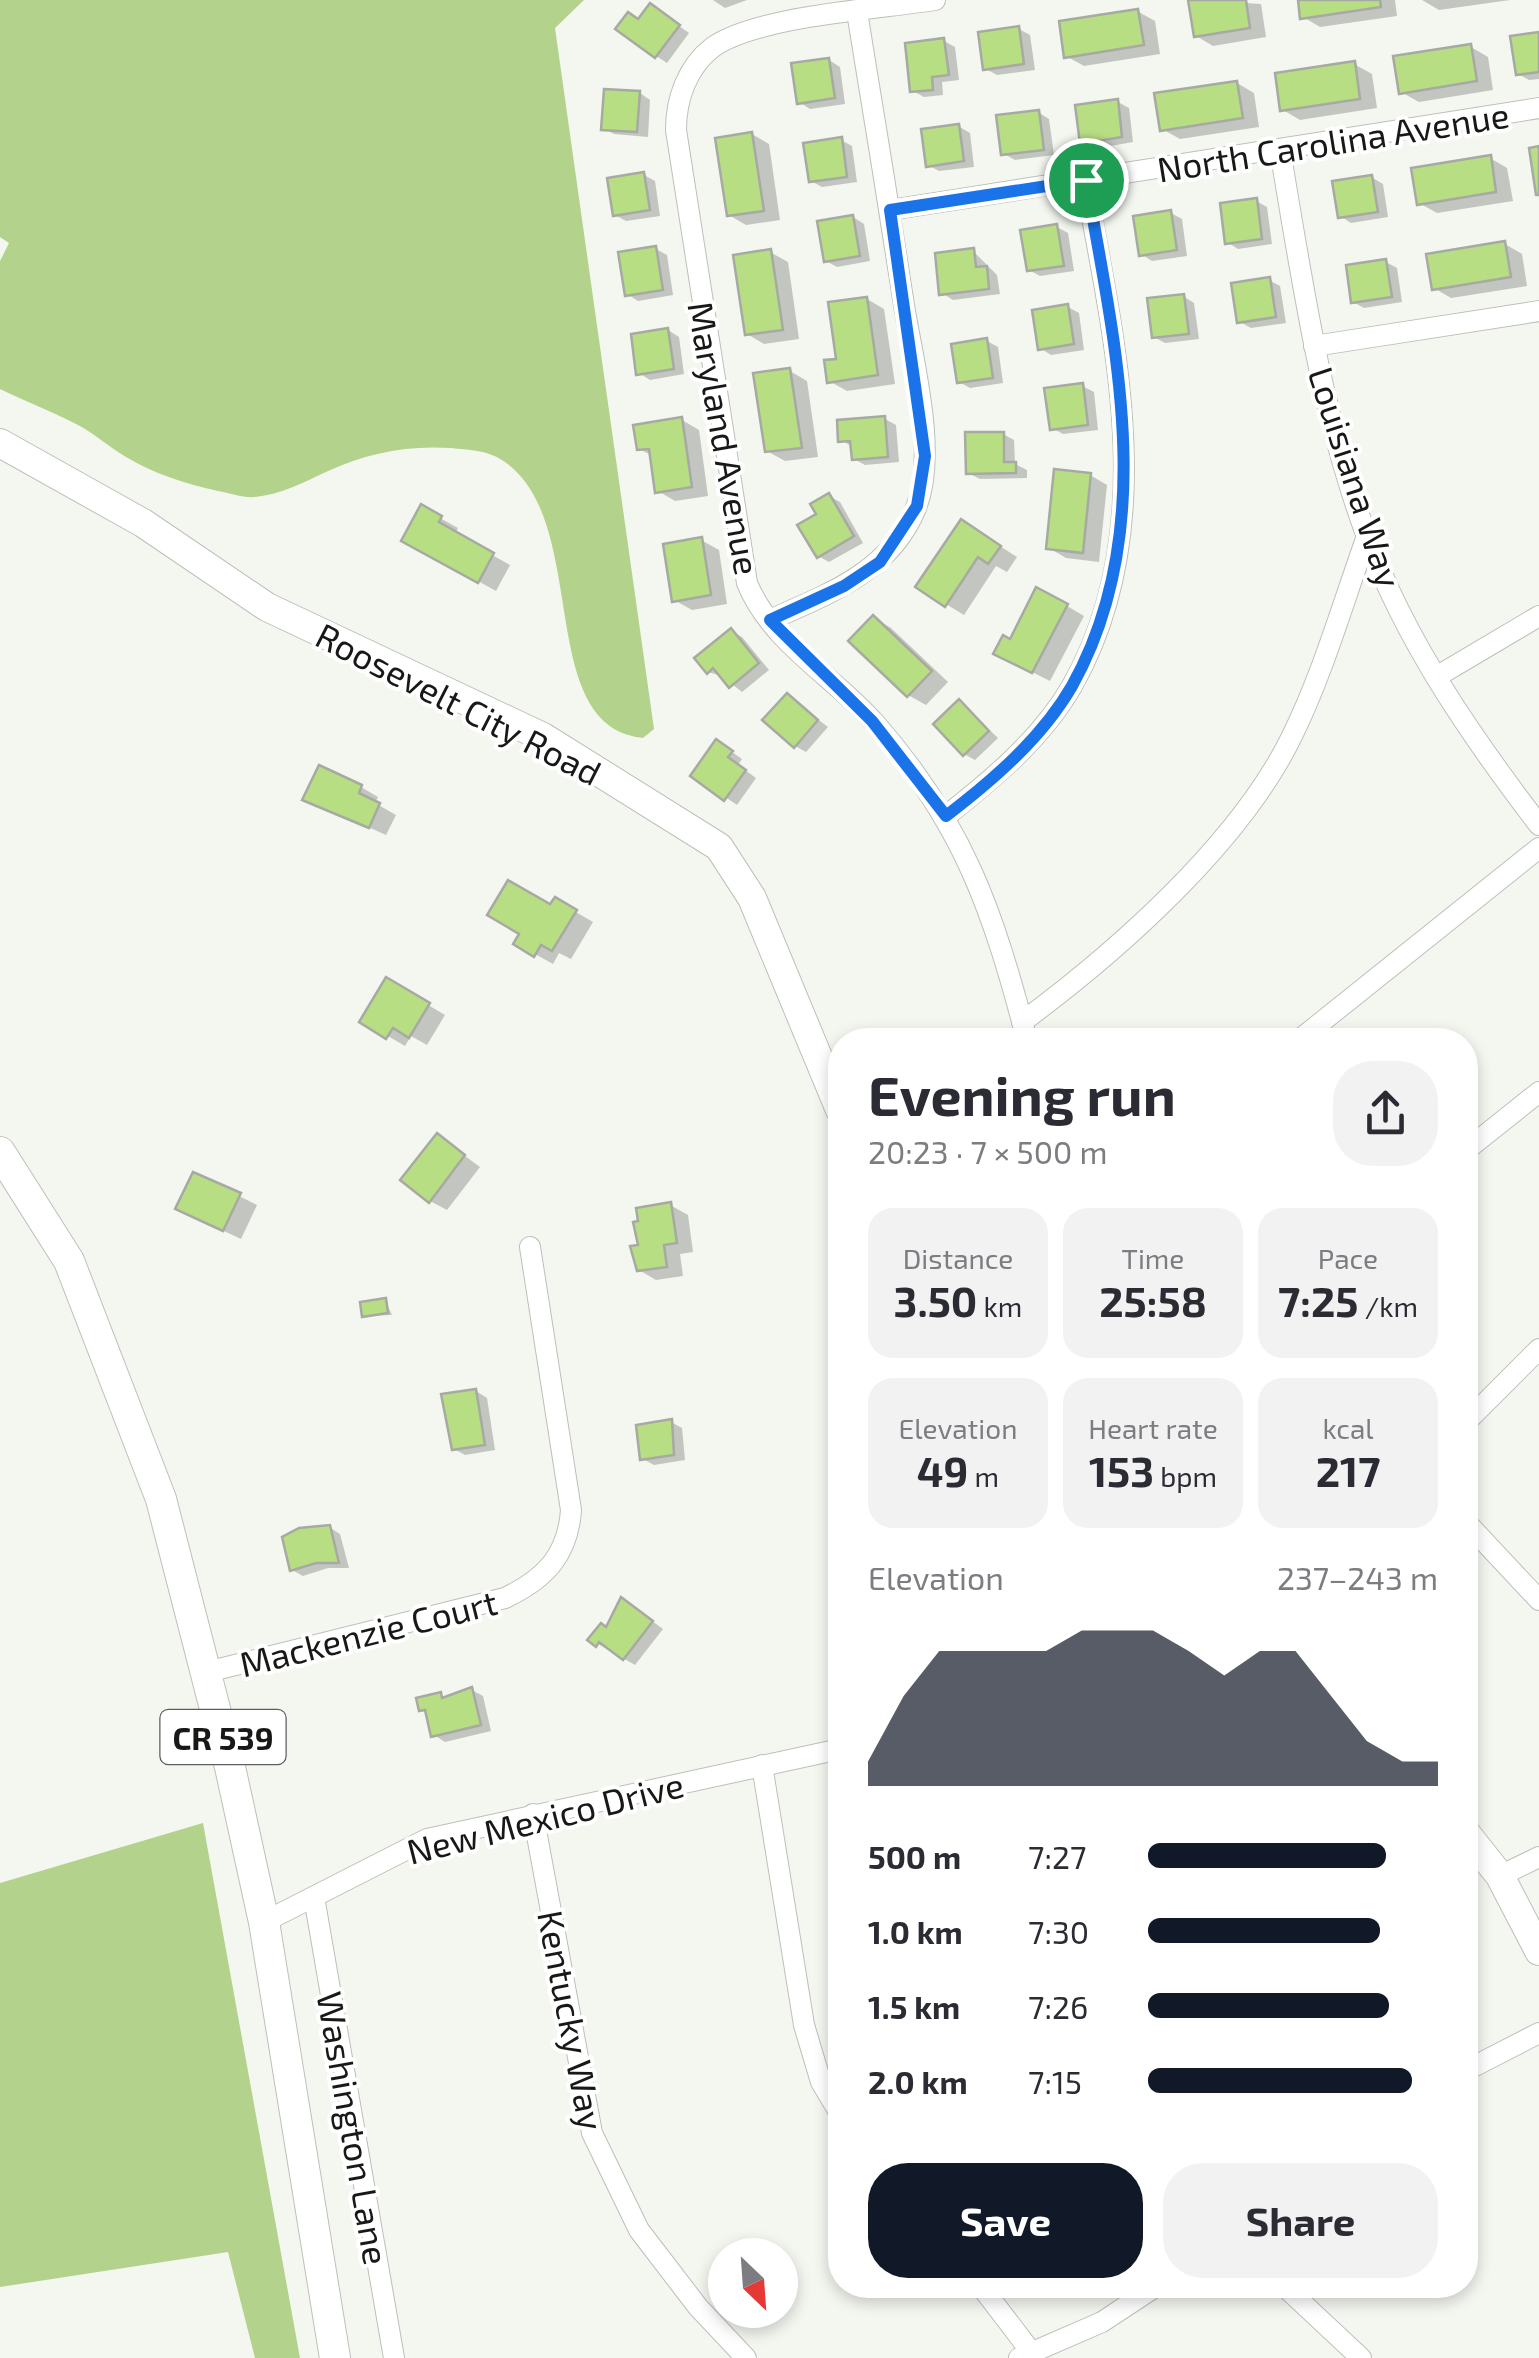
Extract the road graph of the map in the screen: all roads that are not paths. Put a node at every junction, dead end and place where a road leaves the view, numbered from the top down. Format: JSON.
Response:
{"nodes":[{"id":1,"x":935,"y":0,"type":"edge"},
{"id":2,"x":857,"y":12,"type":"junction"},
{"id":3,"x":1539,"y":108,"type":"edge"},
{"id":4,"x":1280,"y":150,"type":"junction"},
{"id":5,"x":1086,"y":180,"type":"junction"},
{"id":6,"x":890,"y":210,"type":"junction"},
{"id":7,"x":1539,"y":311,"type":"edge"},
{"id":8,"x":1314,"y":346,"type":"junction"},
{"id":9,"x":0,"y":443,"type":"edge"},
{"id":10,"x":1367,"y":536,"type":"junction"},
{"id":11,"x":1539,"y":616,"type":"edge"},
{"id":12,"x":770,"y":620,"type":"junction"},
{"id":13,"x":1436,"y":677,"type":"junction"},
{"id":14,"x":946,"y":816,"type":"junction"},
{"id":15,"x":1539,"y":825,"type":"edge"},
{"id":16,"x":1539,"y":848,"type":"edge"},
{"id":17,"x":1024,"y":1028,"type":"edge"},
{"id":18,"x":1028,"y":1028,"type":"edge"},
{"id":19,"x":1314,"y":1028,"type":"edge"},
{"id":20,"x":828,"y":1081,"type":"edge"},
{"id":21,"x":1539,"y":1092,"type":"edge"},
{"id":22,"x":1478,"y":1141,"type":"edge"},
{"id":23,"x":0,"y":1152,"type":"edge"},
{"id":24,"x":530,"y":1247,"type":"dead end"},
{"id":25,"x":1539,"y":1349,"type":"edge"},
{"id":26,"x":1478,"y":1410,"type":"edge"},
{"id":27,"x":1478,"y":1535,"type":"edge"},
{"id":28,"x":1539,"y":1600,"type":"edge"},
{"id":29,"x":207,"y":1672,"type":"junction"},
{"id":30,"x":828,"y":1751,"type":"edge"},
{"id":31,"x":762,"y":1765,"type":"junction"},
{"id":32,"x":534,"y":1814,"type":"junction"},
{"id":33,"x":1478,"y":1848,"type":"edge"},
{"id":34,"x":1539,"y":1856,"type":"edge"},
{"id":35,"x":1500,"y":1876,"type":"junction"},
{"id":36,"x":314,"y":1897,"type":"junction"},
{"id":37,"x":264,"y":1922,"type":"junction"},
{"id":38,"x":1539,"y":1951,"type":"edge"},
{"id":39,"x":1539,"y":2033,"type":"edge"},
{"id":40,"x":1478,"y":2064,"type":"edge"},
{"id":41,"x":828,"y":2094,"type":"edge"},
{"id":42,"x":989,"y":2298,"type":"edge"},
{"id":43,"x":1138,"y":2298,"type":"edge"},
{"id":44,"x":1297,"y":2298,"type":"edge"},
{"id":45,"x":1026,"y":2355,"type":"edge"},
{"id":46,"x":336,"y":2358,"type":"edge"},
{"id":47,"x":394,"y":2358,"type":"edge"},
{"id":48,"x":746,"y":2358,"type":"edge"},
{"id":49,"x":1361,"y":2358,"type":"edge"}],
"edges":[{"from":1,"to":2,"type":"street","name":"Maryland Avenue"},
{"from":2,"to":6,"type":"street"},
{"from":2,"to":12,"type":"street","name":"Maryland Avenue"},
{"from":3,"to":4,"type":"street","name":"North Carolina Avenue"},
{"from":4,"to":5,"type":"street","name":"North Carolina Avenue"},
{"from":4,"to":8,"type":"street","name":"Louisiana Way"},
{"from":5,"to":6,"type":"street","name":"North Carolina Avenue"},
{"from":5,"to":14,"type":"street"},
{"from":6,"to":12,"type":"street"},
{"from":7,"to":8,"type":"street"},
{"from":8,"to":10,"type":"street","name":"Louisiana Way"},
{"from":9,"to":20,"type":"street","name":"Roosevelt City Road"},
{"from":10,"to":13,"type":"street","name":"Louisiana Way"},
{"from":10,"to":18,"type":"street"},
{"from":11,"to":13,"type":"street"},
{"from":12,"to":14,"type":"street","name":"Maryland Avenue"},
{"from":13,"to":15,"type":"street","name":"Louisiana Way"},
{"from":14,"to":17,"type":"street","name":"Maryland Avenue"},
{"from":16,"to":19,"type":"street"},
{"from":21,"to":22,"type":"street"},
{"from":23,"to":29,"type":"main road","number":"CR 539"},
{"from":24,"to":29,"type":"street","name":"Mackenzie Court"},
{"from":25,"to":26,"type":"street"},
{"from":27,"to":28,"type":"street"},
{"from":29,"to":37,"type":"main road","number":"CR 539"},
{"from":30,"to":31,"type":"street","name":"New Mexico Drive"},
{"from":31,"to":32,"type":"street","name":"New Mexico Drive"},
{"from":31,"to":41,"type":"street"},
{"from":32,"to":36,"type":"street","name":"New Mexico Drive"},
{"from":32,"to":48,"type":"street","name":"Kentucky Way"},
{"from":33,"to":35,"type":"street"},
{"from":34,"to":35,"type":"street"},
{"from":35,"to":38,"type":"street"},
{"from":36,"to":37,"type":"street","name":"New Mexico Drive"},
{"from":36,"to":47,"type":"street","name":"Washington Lane"},
{"from":37,"to":46,"type":"main road","number":"CR 539"},
{"from":39,"to":40,"type":"street"},
{"from":42,"to":45,"type":"street"},
{"from":43,"to":45,"type":"street"},
{"from":44,"to":49,"type":"street"}]}
